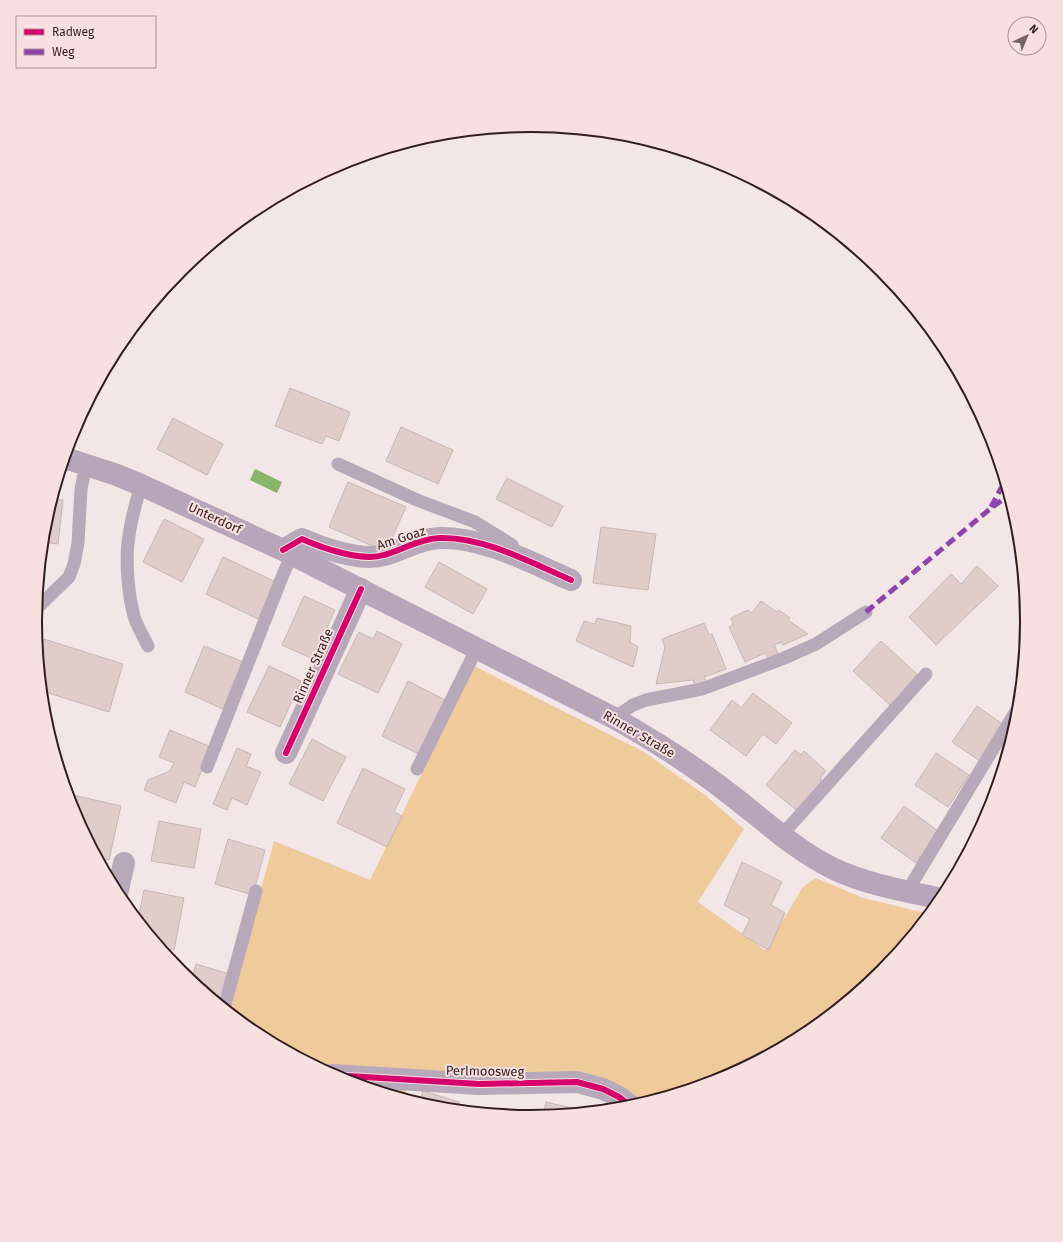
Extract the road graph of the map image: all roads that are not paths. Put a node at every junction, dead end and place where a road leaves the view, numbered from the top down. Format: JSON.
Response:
{"nodes":[{"id":1,"x":70,"y":460,"type":"edge"},
{"id":2,"x":338,"y":464,"type":"dead end"},
{"id":3,"x":86,"y":465,"type":"junction"},
{"id":4,"x":141,"y":485,"type":"junction"},
{"id":5,"x":288,"y":552,"type":"junction"},
{"id":6,"x":516,"y":556,"type":"junction"},
{"id":7,"x":571,"y":580,"type":"dead end"},
{"id":8,"x":361,"y":589,"type":"junction"},
{"id":9,"x":43,"y":603,"type":"edge"},
{"id":10,"x":866,"y":612,"type":"dead end"},
{"id":11,"x":148,"y":646,"type":"dead end"},
{"id":12,"x":477,"y":648,"type":"junction"},
{"id":13,"x":926,"y":674,"type":"dead end"},
{"id":14,"x":614,"y":718,"type":"junction"},
{"id":15,"x":1011,"y":719,"type":"edge"},
{"id":16,"x":286,"y":753,"type":"dead end"},
{"id":17,"x":207,"y":767,"type":"dead end"},
{"id":18,"x":417,"y":769,"type":"dead end"},
{"id":19,"x":781,"y":836,"type":"junction"},
{"id":20,"x":124,"y":863,"type":"dead end"},
{"id":21,"x":119,"y":885,"type":"edge"},
{"id":22,"x":256,"y":891,"type":"dead end"},
{"id":23,"x":909,"y":891,"type":"junction"},
{"id":24,"x":936,"y":897,"type":"edge"},
{"id":25,"x":226,"y":1002,"type":"edge"},
{"id":26,"x":352,"y":1076,"type":"edge"},
{"id":27,"x":625,"y":1101,"type":"edge"}],
"edges":[{"from":1,"to":3,"type":"main road","name":"Unterdorf"},
{"from":2,"to":6,"type":"lane"},
{"from":3,"to":4,"type":"main road","name":"Unterdorf"},
{"from":3,"to":9,"type":"lane"},
{"from":4,"to":5,"type":"main road","name":"Unterdorf"},
{"from":4,"to":11,"type":"lane"},
{"from":5,"to":6,"type":"street","name":"Am Goaz"},
{"from":5,"to":8,"type":"main road","name":"Unterdorf"},
{"from":5,"to":17,"type":"lane"},
{"from":6,"to":7,"type":"street","name":"Am Goaz"},
{"from":8,"to":12,"type":"main road","name":"Rinner Straße"},
{"from":8,"to":16,"type":"street","name":"Rinner Straße"},
{"from":10,"to":14,"type":"lane"},
{"from":12,"to":14,"type":"main road","name":"Rinner Straße"},
{"from":12,"to":18,"type":"lane"},
{"from":13,"to":19,"type":"lane"},
{"from":14,"to":19,"type":"main road","name":"Rinner Straße"},
{"from":15,"to":23,"type":"lane"},
{"from":19,"to":23,"type":"main road","name":"Rinner Straße"},
{"from":20,"to":21,"type":"street"},
{"from":22,"to":25,"type":"lane"},
{"from":23,"to":24,"type":"main road","name":"Rinner Straße"},
{"from":26,"to":27,"type":"street","name":"Perlmoosweg"}]}
